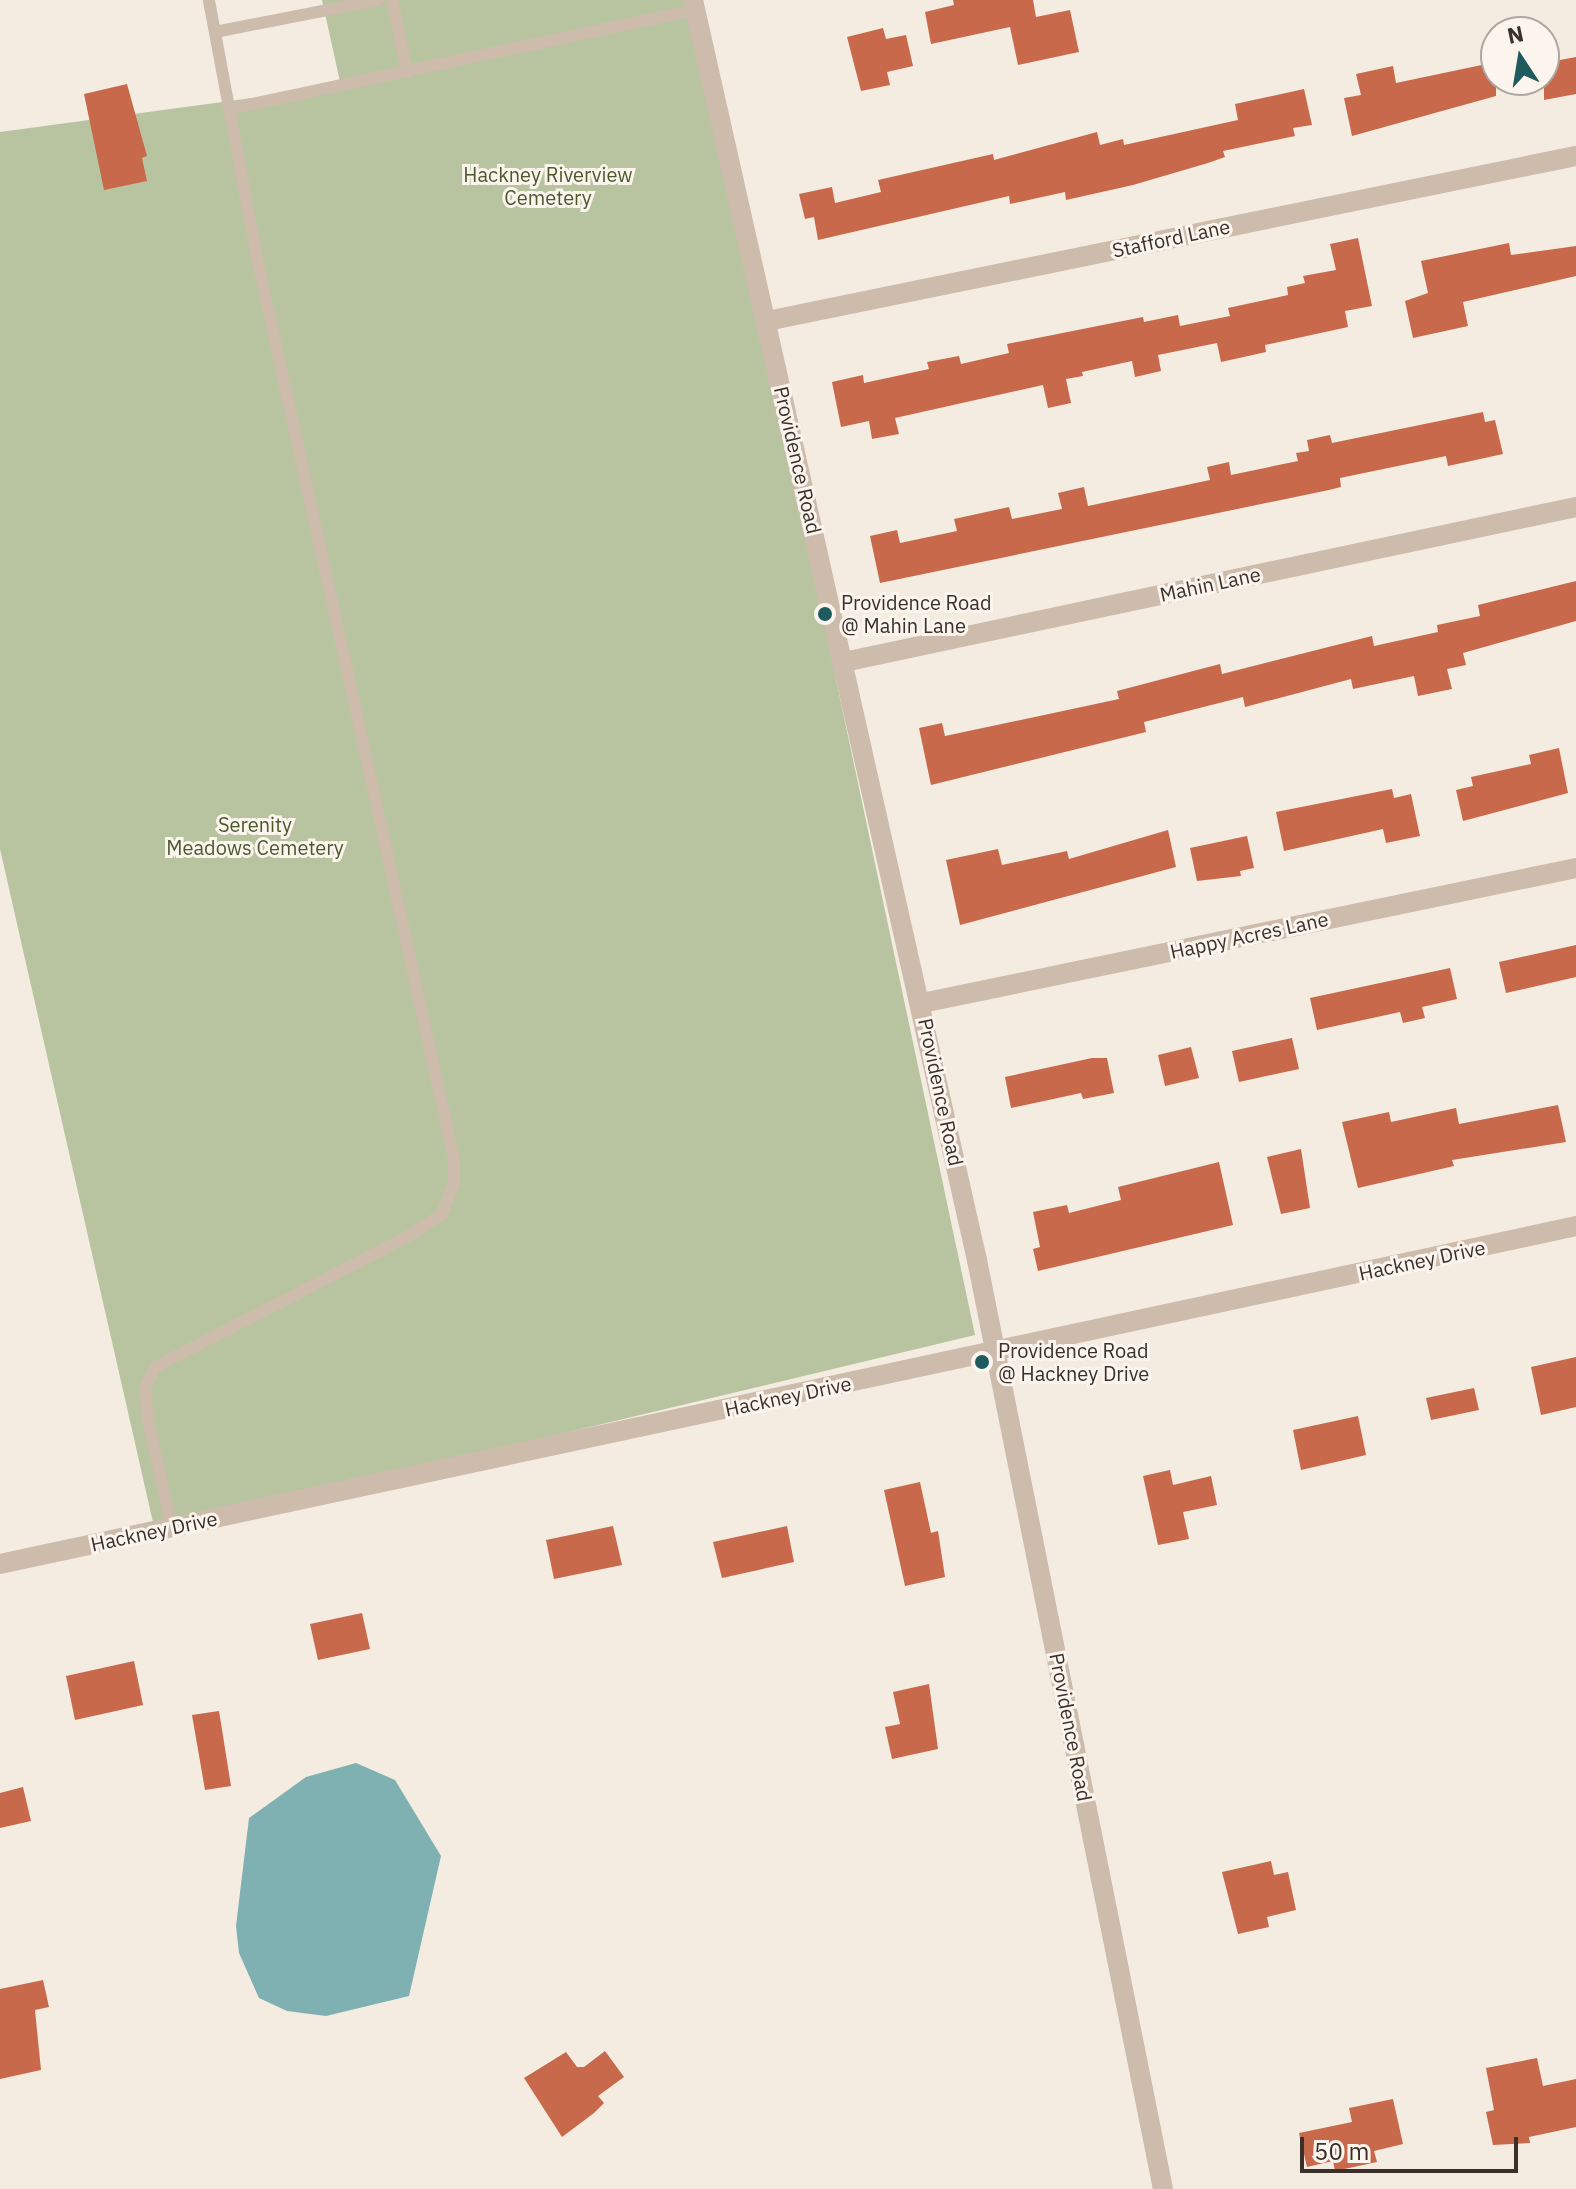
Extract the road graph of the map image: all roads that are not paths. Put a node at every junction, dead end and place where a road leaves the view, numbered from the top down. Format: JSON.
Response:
{"nodes":[{"id":1,"x":209,"y":0,"type":"edge"},
{"id":2,"x":378,"y":0,"type":"edge"},
{"id":3,"x":392,"y":0,"type":"edge"},
{"id":4,"x":694,"y":5,"type":"edge"},
{"id":5,"x":215,"y":32,"type":"junction"},
{"id":6,"x":407,"y":72,"type":"junction"},
{"id":7,"x":233,"y":108,"type":"junction"},
{"id":8,"x":1576,"y":156,"type":"edge"},
{"id":9,"x":767,"y":321,"type":"junction"},
{"id":10,"x":1576,"y":507,"type":"edge"},
{"id":11,"x":844,"y":662,"type":"junction"},
{"id":12,"x":1576,"y":868,"type":"edge"},
{"id":13,"x":922,"y":1003,"type":"junction"},
{"id":14,"x":1576,"y":1226,"type":"edge"},
{"id":15,"x":997,"y":1352,"type":"junction"},
{"id":16,"x":172,"y":1528,"type":"junction"},
{"id":17,"x":0,"y":1564,"type":"edge"},
{"id":18,"x":1163,"y":2189,"type":"edge"}],
"edges":[{"from":1,"to":5,"type":"lane"},
{"from":2,"to":5,"type":"lane"},
{"from":3,"to":6,"type":"lane"},
{"from":4,"to":6,"type":"lane"},
{"from":4,"to":9,"type":"street","name":"Providence Road"},
{"from":5,"to":7,"type":"lane"},
{"from":6,"to":7,"type":"lane"},
{"from":7,"to":16,"type":"lane"},
{"from":8,"to":9,"type":"street","name":"Stafford Lane"},
{"from":9,"to":11,"type":"street","name":"Providence Road"},
{"from":10,"to":11,"type":"street","name":"Mahin Lane"},
{"from":11,"to":13,"type":"street","name":"Providence Road"},
{"from":12,"to":13,"type":"street","name":"Happy Acres Lane"},
{"from":13,"to":15,"type":"street","name":"Providence Road"},
{"from":14,"to":15,"type":"street","name":"Hackney Drive"},
{"from":15,"to":16,"type":"street","name":"Hackney Drive"},
{"from":15,"to":18,"type":"street","name":"Providence Road"},
{"from":16,"to":17,"type":"street","name":"Hackney Drive"}]}
